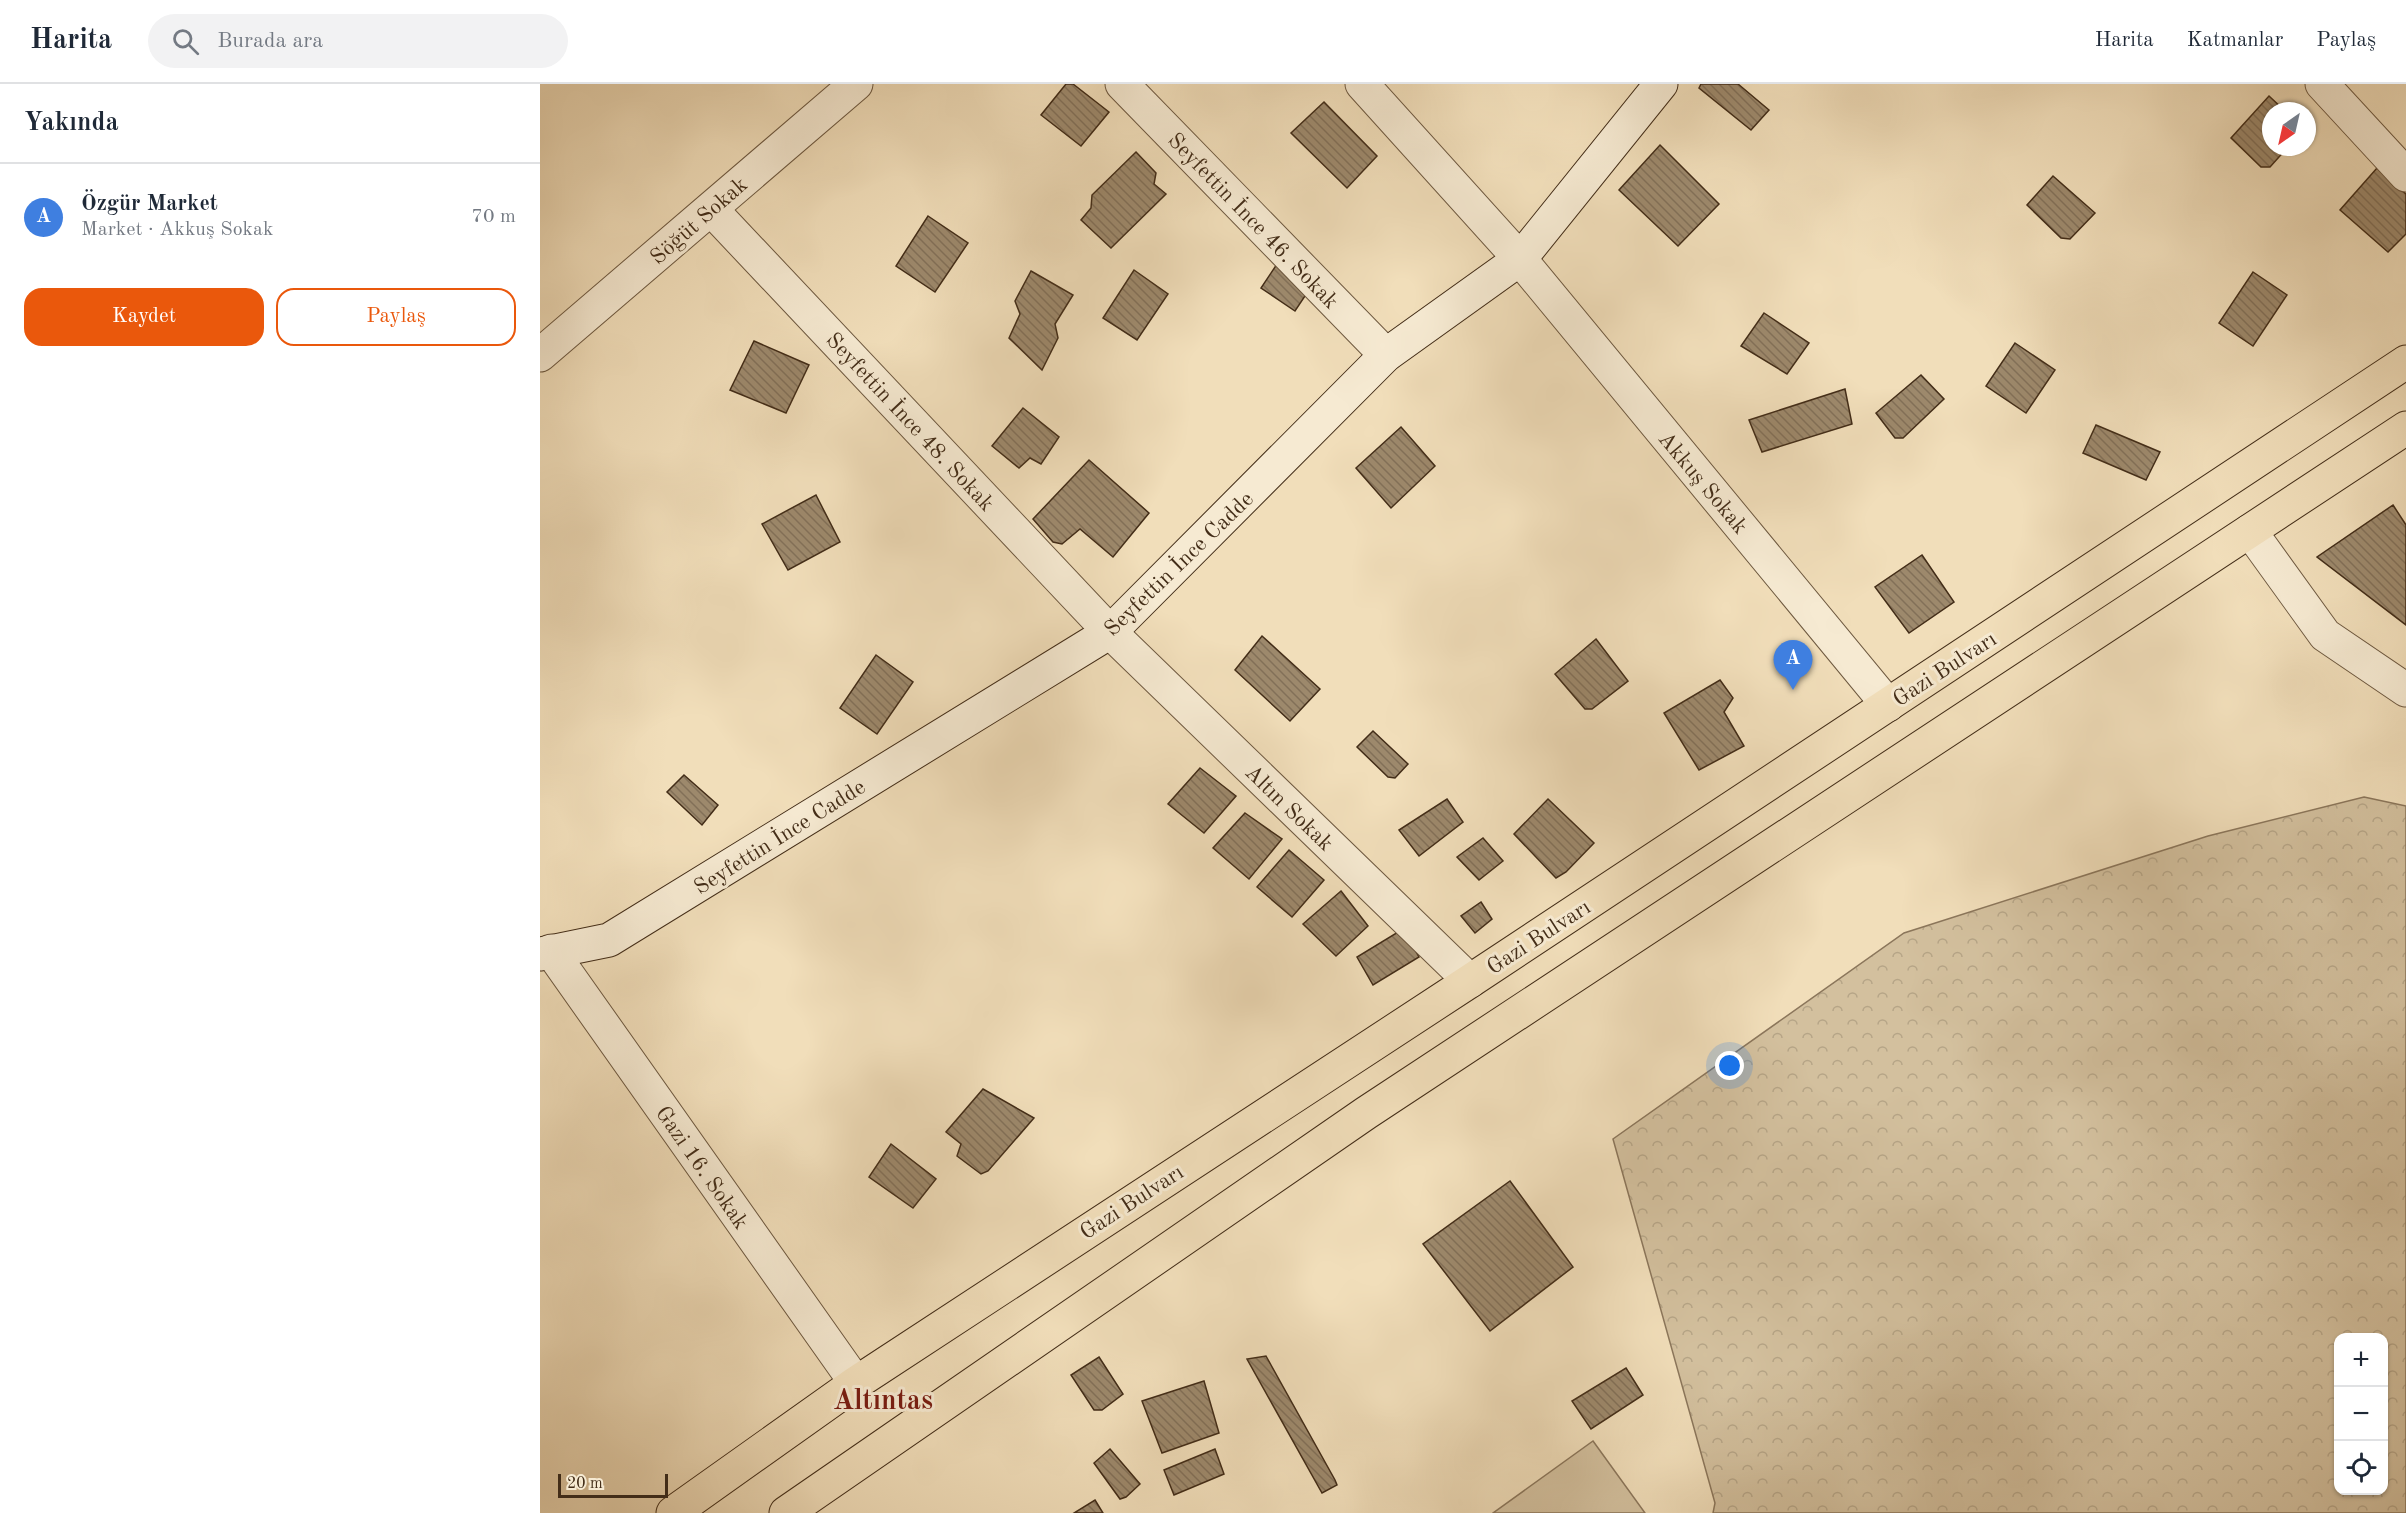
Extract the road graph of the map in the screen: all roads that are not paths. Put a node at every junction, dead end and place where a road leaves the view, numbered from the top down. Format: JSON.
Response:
{"nodes":[{"id":1,"x":856,"y":84,"type":"edge"},
{"id":2,"x":1122,"y":84,"type":"edge"},
{"id":3,"x":1362,"y":84,"type":"edge"},
{"id":4,"x":1661,"y":84,"type":"edge"},
{"id":5,"x":2322,"y":84,"type":"edge"},
{"id":6,"x":2406,"y":175,"type":"edge"},
{"id":7,"x":711,"y":209,"type":"junction"},
{"id":8,"x":1520,"y":259,"type":"junction"},
{"id":9,"x":540,"y":355,"type":"edge"},
{"id":10,"x":1386,"y":355,"type":"junction"},
{"id":11,"x":2406,"y":362,"type":"edge"},
{"id":12,"x":2406,"y":428,"type":"edge"},
{"id":13,"x":2250,"y":531,"type":"junction"},
{"id":14,"x":1110,"y":632,"type":"junction"},
{"id":15,"x":2406,"y":690,"type":"edge"},
{"id":16,"x":1888,"y":705,"type":"junction"},
{"id":17,"x":545,"y":952,"type":"edge"},
{"id":18,"x":1470,"y":981,"type":"junction"},
{"id":19,"x":856,"y":1383,"type":"junction"},
{"id":20,"x":673,"y":1513,"type":"edge"},
{"id":21,"x":786,"y":1513,"type":"edge"}],
"edges":[{"from":1,"to":7,"type":"street","name":"Söğüt Sokak"},
{"from":2,"to":10,"type":"street","name":"Seyfettin İnce 46. Sokak"},
{"from":3,"to":8,"type":"street","name":"Akkuş Sokak"},
{"from":4,"to":8,"type":"street","name":"Seyfettin İnce Cadde"},
{"from":5,"to":6,"type":"street"},
{"from":7,"to":9,"type":"street","name":"Söğüt Sokak"},
{"from":7,"to":14,"type":"street","name":"Seyfettin İnce 48. Sokak"},
{"from":8,"to":10,"type":"street","name":"Seyfettin İnce Cadde"},
{"from":8,"to":16,"type":"street","name":"Akkuş Sokak"},
{"from":10,"to":14,"type":"street","name":"Seyfettin İnce Cadde"},
{"from":11,"to":16,"type":"main road","name":"Gazi Bulvarı"},
{"from":12,"to":13,"type":"main road"},
{"from":13,"to":15,"type":"street"},
{"from":13,"to":21,"type":"main road"},
{"from":14,"to":17,"type":"street","name":"Seyfettin İnce Cadde"},
{"from":14,"to":18,"type":"street","name":"Altın Sokak"},
{"from":16,"to":18,"type":"main road","name":"Gazi Bulvarı"},
{"from":17,"to":19,"type":"street","name":"Gazi 16. Sokak"},
{"from":18,"to":19,"type":"main road","name":"Gazi Bulvarı"},
{"from":19,"to":20,"type":"main road","name":"Gazi Bulvarı"}]}
